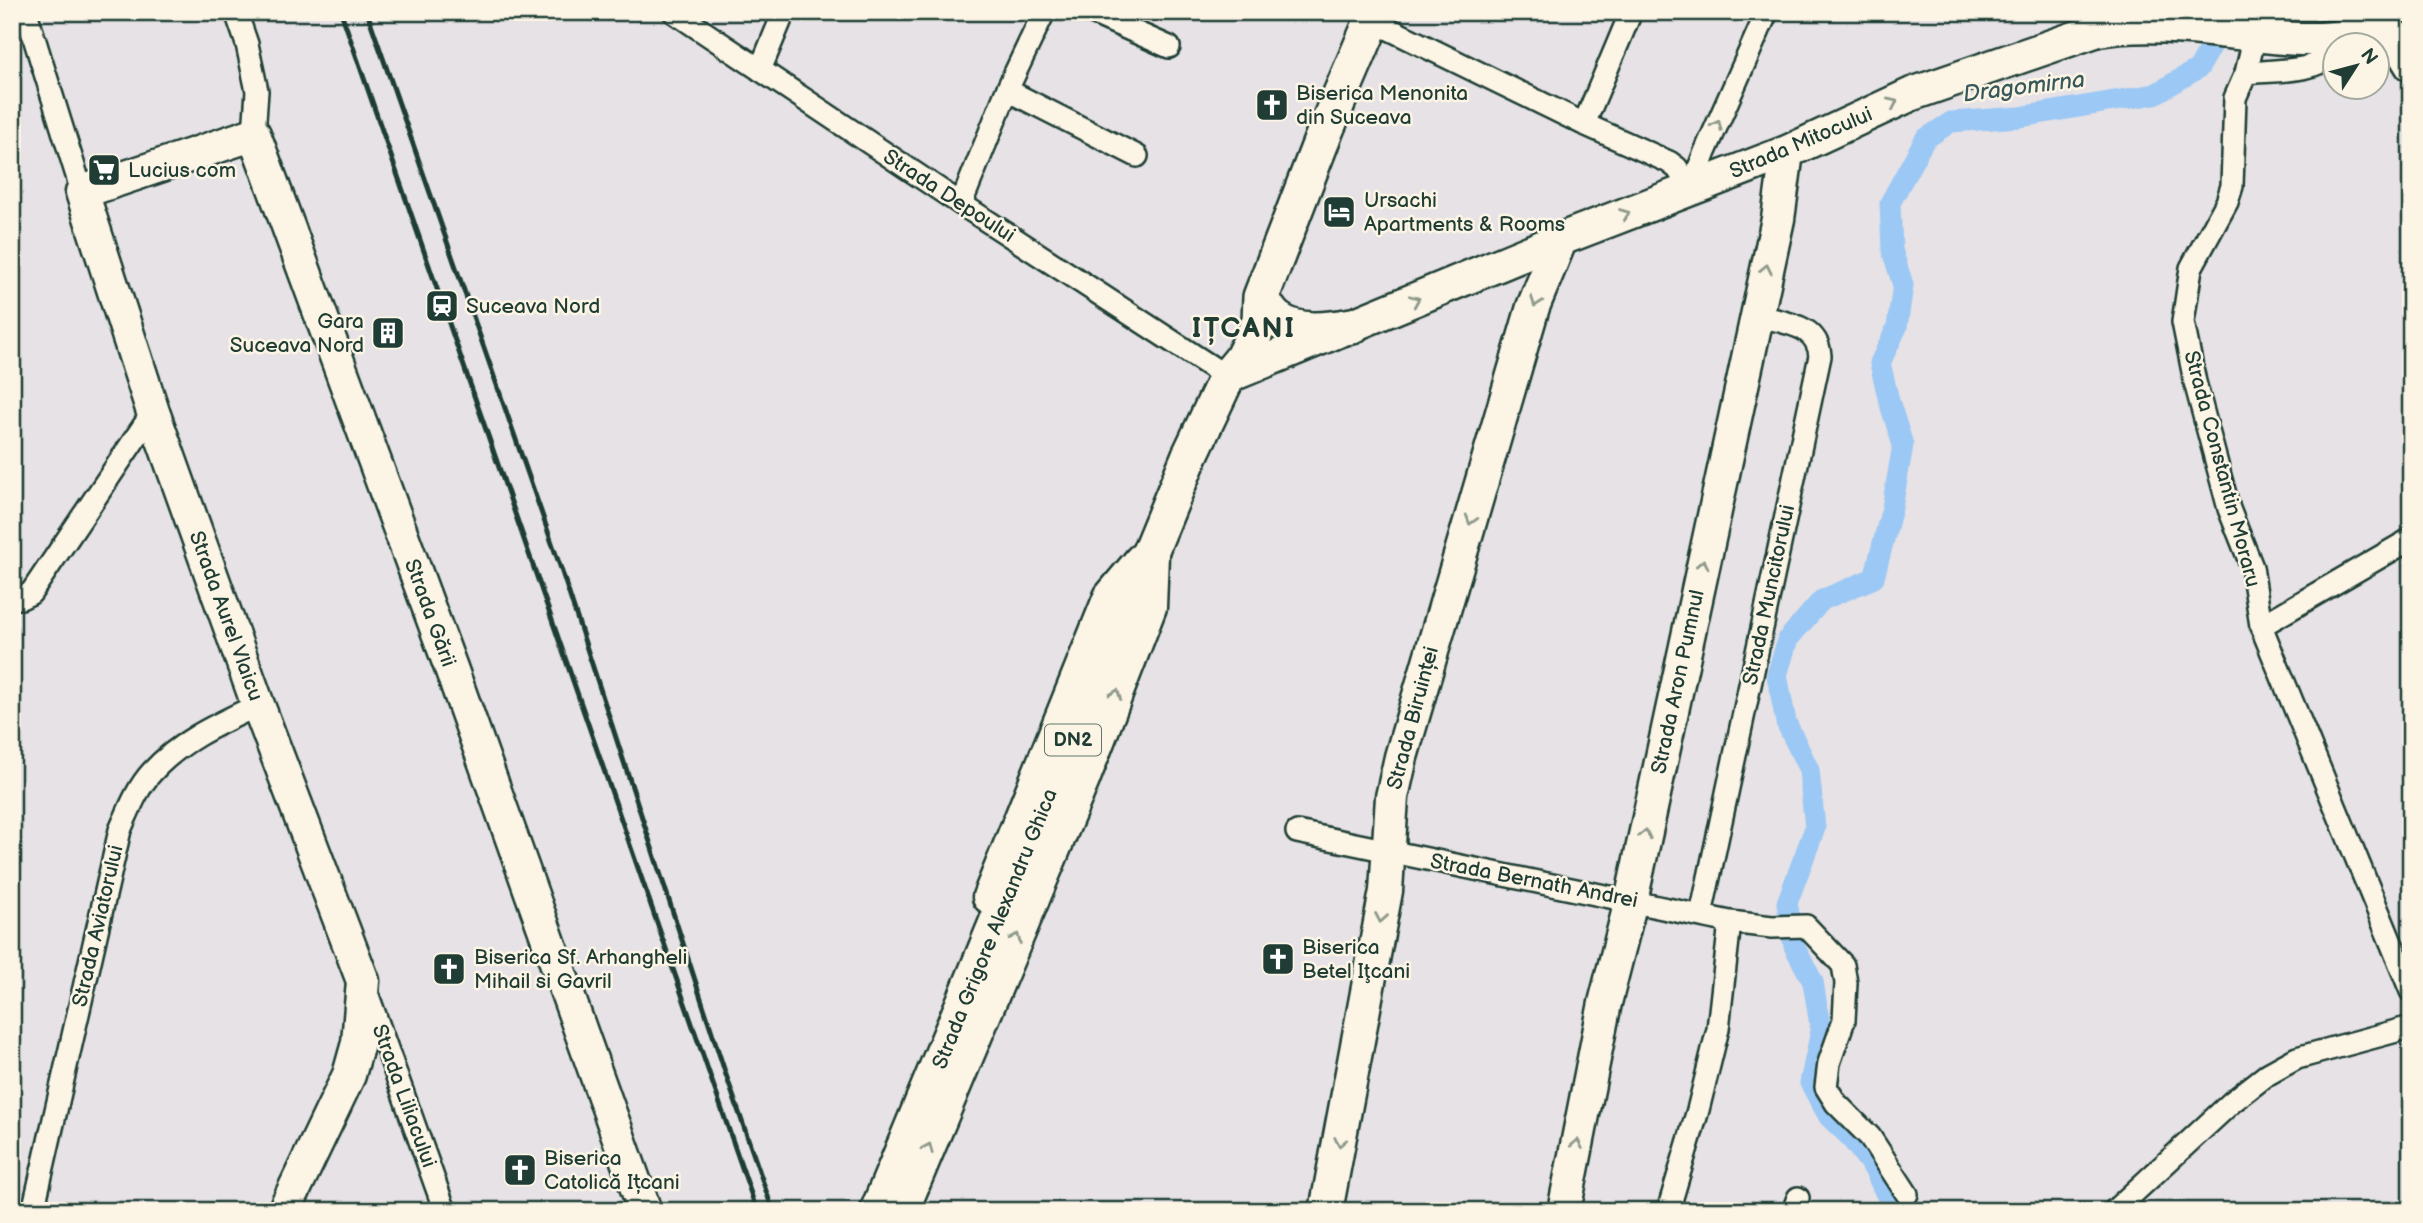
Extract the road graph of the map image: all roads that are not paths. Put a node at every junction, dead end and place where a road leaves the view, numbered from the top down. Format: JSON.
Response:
{"nodes":[{"id":1,"x":26,"y":12,"type":"edge"},
{"id":2,"x":236,"y":12,"type":"edge"},
{"id":3,"x":674,"y":12,"type":"edge"},
{"id":4,"x":784,"y":12,"type":"edge"},
{"id":5,"x":1044,"y":12,"type":"edge"},
{"id":6,"x":1090,"y":12,"type":"edge"},
{"id":7,"x":1631,"y":12,"type":"edge"},
{"id":8,"x":1767,"y":12,"type":"edge"},
{"id":9,"x":2386,"y":14,"type":"edge"},
{"id":10,"x":1375,"y":17,"type":"edge"},
{"id":11,"x":2139,"y":19,"type":"edge"},
{"id":12,"x":699,"y":20,"type":"edge"},
{"id":13,"x":2226,"y":28,"type":"edge"},
{"id":14,"x":2360,"y":32,"type":"edge"},
{"id":15,"x":2322,"y":41,"type":"edge"},
{"id":16,"x":1169,"y":47,"type":"dead end"},
{"id":17,"x":2322,"y":63,"type":"edge"},
{"id":18,"x":2411,"y":65,"type":"edge"},
{"id":19,"x":760,"y":70,"type":"junction"},
{"id":20,"x":2246,"y":73,"type":"junction"},
{"id":21,"x":1007,"y":90,"type":"junction"},
{"id":22,"x":1584,"y":124,"type":"junction"},
{"id":23,"x":254,"y":134,"type":"junction"},
{"id":24,"x":1787,"y":152,"type":"junction"},
{"id":25,"x":1137,"y":156,"type":"dead end"},
{"id":26,"x":1691,"y":189,"type":"junction"},
{"id":27,"x":82,"y":192,"type":"junction"},
{"id":28,"x":961,"y":204,"type":"junction"},
{"id":29,"x":1561,"y":239,"type":"junction"},
{"id":30,"x":1261,"y":297,"type":"junction"},
{"id":31,"x":1756,"y":316,"type":"junction"},
{"id":32,"x":1352,"y":326,"type":"junction"},
{"id":33,"x":1227,"y":377,"type":"junction"},
{"id":34,"x":153,"y":412,"type":"junction"},
{"id":35,"x":2411,"y":539,"type":"edge"},
{"id":36,"x":1152,"y":548,"type":"junction"},
{"id":37,"x":12,"y":598,"type":"edge"},
{"id":38,"x":2261,"y":626,"type":"junction"},
{"id":39,"x":258,"y":705,"type":"junction"},
{"id":40,"x":1297,"y":832,"type":"dead end"},
{"id":41,"x":1390,"y":851,"type":"junction"},
{"id":42,"x":1631,"y":901,"type":"junction"},
{"id":43,"x":1701,"y":915,"type":"junction"},
{"id":44,"x":1730,"y":922,"type":"junction"},
{"id":45,"x":363,"y":981,"type":"junction"},
{"id":46,"x":2411,"y":991,"type":"edge"},
{"id":47,"x":2411,"y":1027,"type":"edge"},
{"id":48,"x":1907,"y":1194,"type":"dead end"},
{"id":49,"x":33,"y":1211,"type":"edge"},
{"id":50,"x":284,"y":1211,"type":"edge"},
{"id":51,"x":445,"y":1211,"type":"edge"},
{"id":52,"x":645,"y":1211,"type":"edge"},
{"id":53,"x":866,"y":1211,"type":"edge"},
{"id":54,"x":878,"y":1211,"type":"edge"},
{"id":55,"x":902,"y":1211,"type":"edge"},
{"id":56,"x":1326,"y":1211,"type":"edge"},
{"id":57,"x":1564,"y":1211,"type":"edge"},
{"id":58,"x":1668,"y":1211,"type":"edge"},
{"id":59,"x":2114,"y":1211,"type":"edge"}],
"edges":[{"from":1,"to":27,"type":"street","name":"Strada Aurel Vlaicu"},
{"from":2,"to":23,"type":"street","name":"Strada Gării"},
{"from":3,"to":12,"type":"street","name":"Strada Depoului"},
{"from":4,"to":19,"type":"street"},
{"from":5,"to":21,"type":"street"},
{"from":6,"to":16,"type":"street"},
{"from":7,"to":22,"type":"street"},
{"from":26,"to":8,"type":"street","one_way":true},
{"from":9,"to":14,"type":"street","name":"Strada Mitocului"},
{"from":9,"to":18,"type":"street"},
{"from":10,"to":22,"type":"street"},
{"from":10,"to":30,"type":"main road","name":"Strada Grigore Alexandru Ghica","number":"DN2"},
{"from":11,"to":13,"type":"street","name":"Strada Mitocului"},
{"from":24,"to":11,"type":"street","name":"Strada Mitocului","one_way":true},
{"from":12,"to":19,"type":"street","name":"Strada Depoului"},
{"from":13,"to":15,"type":"street","name":"Strada Mitocului"},
{"from":13,"to":20,"type":"street","name":"Strada Constantin Moraru"},
{"from":17,"to":20,"type":"street"},
{"from":19,"to":28,"type":"street","name":"Strada Depoului"},
{"from":20,"to":38,"type":"street","name":"Strada Constantin Moraru"},
{"from":21,"to":25,"type":"street"},
{"from":21,"to":28,"type":"street"},
{"from":22,"to":26,"type":"street"},
{"from":23,"to":27,"type":"street"},
{"from":23,"to":52,"type":"street","name":"Strada Gării"},
{"from":24,"to":26,"type":"street","name":"Strada Mitocului"},
{"from":31,"to":24,"type":"street","name":"Strada Aron Pumnul","one_way":true},
{"from":29,"to":26,"type":"street","name":"Strada Mitocului","one_way":true},
{"from":27,"to":34,"type":"street","name":"Strada Aurel Vlaicu"},
{"from":28,"to":33,"type":"street","name":"Strada Depoului"},
{"from":32,"to":29,"type":"street","name":"Strada Mitocului","one_way":true},
{"from":29,"to":41,"type":"street","name":"Strada Biruinței","one_way":true},
{"from":30,"to":32,"type":"main road"},
{"from":30,"to":33,"type":"main road","name":"Strada Grigore Alexandru Ghica","number":"DN2"},
{"from":42,"to":31,"type":"street","name":"Strada Aron Pumnul","one_way":true},
{"from":31,"to":43,"type":"street","name":"Strada Muncitorului"},
{"from":32,"to":33,"type":"street","name":"Strada Mitocului"},
{"from":33,"to":36,"type":"main road","name":"Strada Grigore Alexandru Ghica","number":"DN2"},
{"from":34,"to":37,"type":"street"},
{"from":34,"to":39,"type":"street","name":"Strada Aurel Vlaicu"},
{"from":35,"to":38,"type":"street"},
{"from":36,"to":53,"type":"street"},
{"from":36,"to":54,"type":"main road","name":"Strada Grigore Alexandru Ghica","number":"DN2"},
{"from":55,"to":36,"type":"street","one_way":true},
{"from":38,"to":46,"type":"street","name":"Strada Constantin Moraru"},
{"from":39,"to":45,"type":"street","name":"Strada Aurel Vlaicu"},
{"from":39,"to":49,"type":"street","name":"Strada Aviatorului"},
{"from":40,"to":41,"type":"street","name":"Strada Bernath Andrei"},
{"from":41,"to":42,"type":"street","name":"Strada Bernath Andrei"},
{"from":41,"to":56,"type":"street","name":"Strada Biruinței","one_way":true},
{"from":42,"to":43,"type":"street","name":"Strada Bernath Andrei"},
{"from":57,"to":42,"type":"street","name":"Strada Aron Pumnul","one_way":true},
{"from":43,"to":44,"type":"street","name":"Strada Bernath Andrei"},
{"from":44,"to":48,"type":"street","name":"Strada Bernath Andrei"},
{"from":44,"to":58,"type":"street"},
{"from":45,"to":50,"type":"street","name":"Strada Aurel Vlaicu"},
{"from":45,"to":51,"type":"street","name":"Strada Liliacului"},
{"from":47,"to":59,"type":"street"}]}
